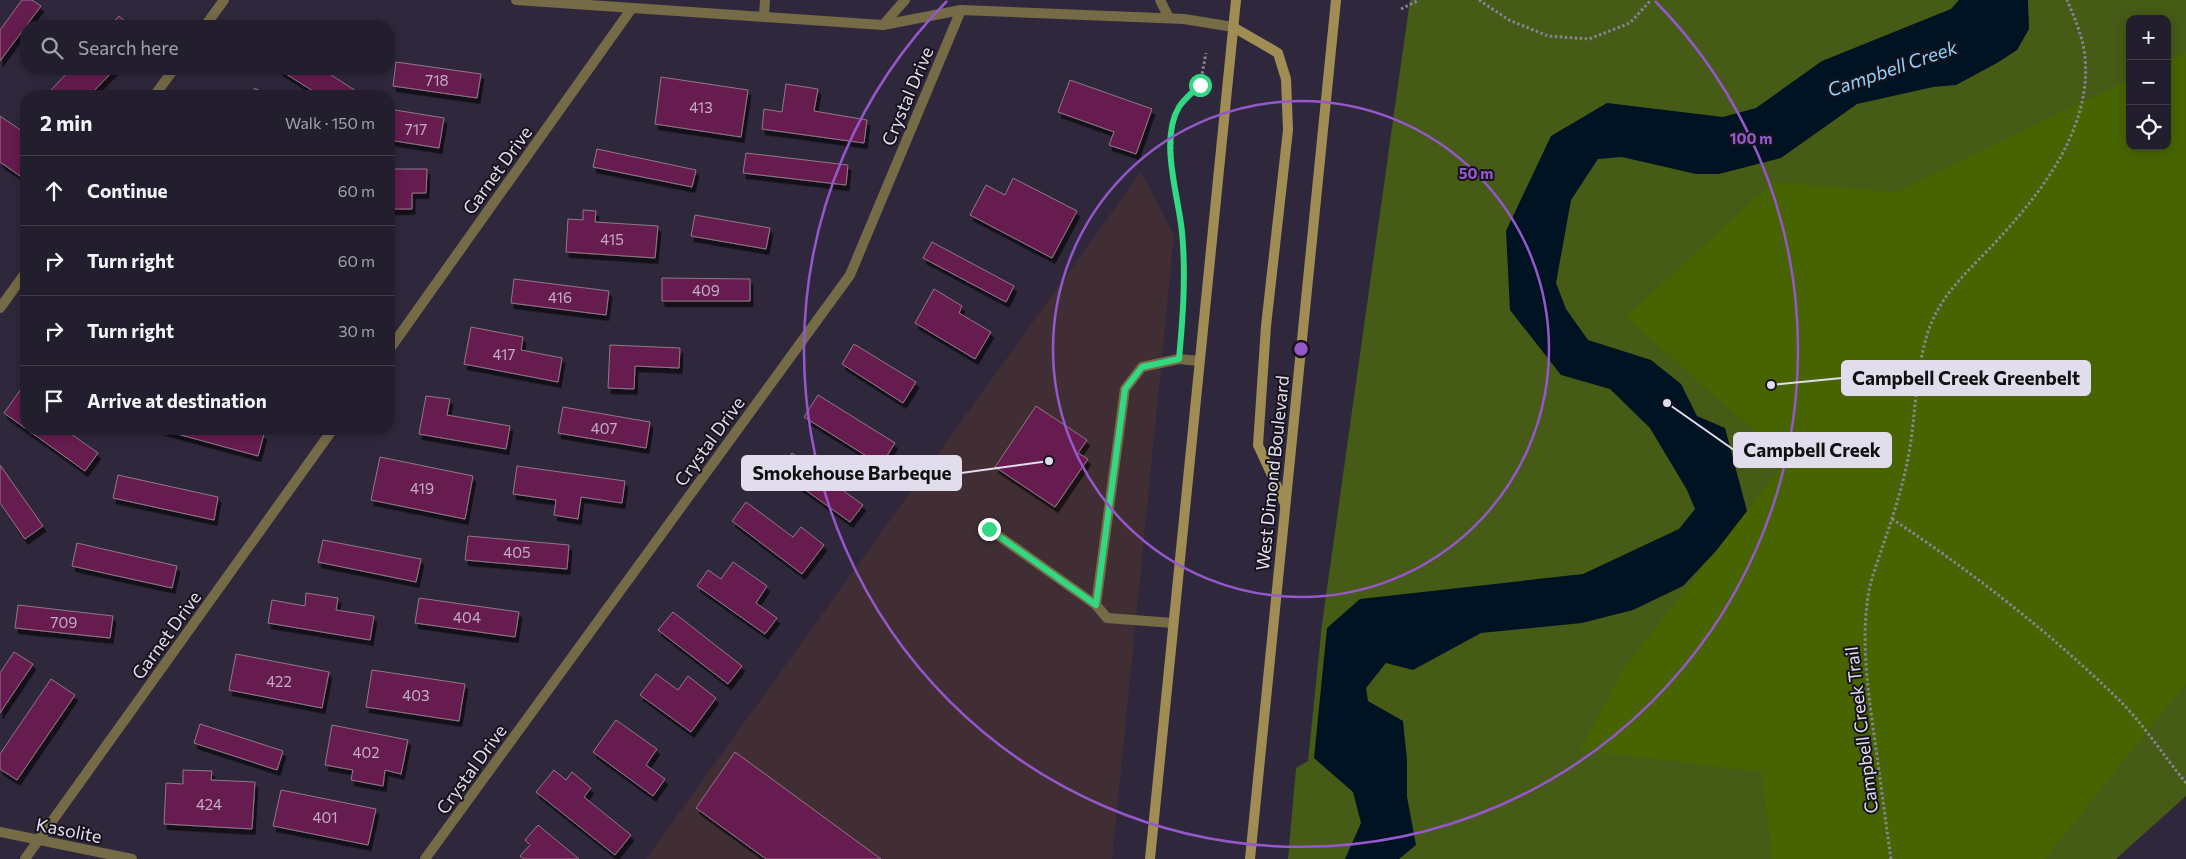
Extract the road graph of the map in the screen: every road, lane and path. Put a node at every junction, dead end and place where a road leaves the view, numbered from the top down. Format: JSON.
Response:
{"nodes":[{"id":1,"x":224,"y":0,"type":"edge"},
{"id":2,"x":516,"y":0,"type":"edge"},
{"id":3,"x":765,"y":0,"type":"edge"},
{"id":4,"x":905,"y":0,"type":"edge"},
{"id":5,"x":1160,"y":0,"type":"edge"},
{"id":6,"x":1236,"y":0,"type":"edge"},
{"id":7,"x":1336,"y":0,"type":"edge"},
{"id":8,"x":1419,"y":0,"type":"edge"},
{"id":9,"x":1479,"y":0,"type":"edge"},
{"id":10,"x":1651,"y":0,"type":"edge"},
{"id":11,"x":2067,"y":0,"type":"edge"},
{"id":12,"x":632,"y":8,"type":"junction"},
{"id":13,"x":1401,"y":9,"type":"dead end"},
{"id":14,"x":961,"y":10,"type":"junction"},
{"id":15,"x":764,"y":15,"type":"junction"},
{"id":16,"x":1169,"y":18,"type":"junction"},
{"id":17,"x":209,"y":20,"type":"edge"},
{"id":18,"x":1211,"y":24,"type":"junction"},
{"id":19,"x":883,"y":25,"type":"junction"},
{"id":20,"x":1233,"y":26,"type":"junction"},
{"id":21,"x":170,"y":75,"type":"edge"},
{"id":22,"x":158,"y":90,"type":"edge"},
{"id":23,"x":1184,"y":277,"type":"dead end"},
{"id":24,"x":20,"y":280,"type":"edge"},
{"id":25,"x":0,"y":308,"type":"edge"},
{"id":26,"x":395,"y":342,"type":"edge"},
{"id":27,"x":1199,"y":361,"type":"junction"},
{"id":28,"x":329,"y":435,"type":"edge"},
{"id":29,"x":1285,"y":504,"type":"junction"},
{"id":30,"x":1892,"y":519,"type":"junction"},
{"id":31,"x":989,"y":529,"type":"dead end"},
{"id":32,"x":1096,"y":605,"type":"junction"},
{"id":33,"x":1173,"y":623,"type":"junction"},
{"id":34,"x":2186,"y":783,"type":"edge"},
{"id":35,"x":0,"y":832,"type":"edge"},
{"id":36,"x":39,"y":840,"type":"junction"},
{"id":37,"x":25,"y":859,"type":"edge"},
{"id":38,"x":132,"y":859,"type":"edge"},
{"id":39,"x":425,"y":859,"type":"edge"},
{"id":40,"x":1150,"y":859,"type":"edge"},
{"id":41,"x":1250,"y":859,"type":"edge"},
{"id":42,"x":1891,"y":859,"type":"edge"}],
"edges":[{"from":1,"to":17,"type":"street"},
{"from":2,"to":12,"type":"street"},
{"from":3,"to":15,"type":"street"},
{"from":4,"to":19,"type":"street"},
{"from":5,"to":16,"type":"street"},
{"from":6,"to":20,"type":"main road"},
{"from":7,"to":29,"type":"main road","name":"West Dimond Boulevard"},
{"from":8,"to":13,"type":"path"},
{"from":9,"to":10,"type":"path"},
{"from":11,"to":30,"type":"path","name":"Campbell Creek Trail"},
{"from":12,"to":15,"type":"street"},
{"from":12,"to":26,"type":"street","name":"Garnet Drive"},
{"from":14,"to":16,"type":"street"},
{"from":14,"to":19,"type":"street"},
{"from":14,"to":39,"type":"street","name":"Crystal Drive"},
{"from":15,"to":19,"type":"street"},
{"from":16,"to":18,"type":"street"},
{"from":18,"to":20,"type":"street"},
{"from":18,"to":23,"type":"path"},
{"from":20,"to":27,"type":"main road"},
{"from":20,"to":29,"type":"main road"},
{"from":21,"to":22,"type":"street"},
{"from":24,"to":25,"type":"street"},
{"from":27,"to":32,"type":"street"},
{"from":27,"to":33,"type":"main road"},
{"from":28,"to":36,"type":"street","name":"Garnet Drive"},
{"from":29,"to":41,"type":"main road","name":"West Dimond Boulevard"},
{"from":30,"to":34,"type":"path"},
{"from":30,"to":42,"type":"path","name":"Campbell Creek Trail"},
{"from":31,"to":32,"type":"street"},
{"from":32,"to":33,"type":"street"},
{"from":33,"to":40,"type":"main road"},
{"from":35,"to":36,"type":"street","name":"Kasolite"},
{"from":36,"to":37,"type":"street","name":"Garnet Drive"},
{"from":36,"to":38,"type":"street","name":"Kasolite"}]}
